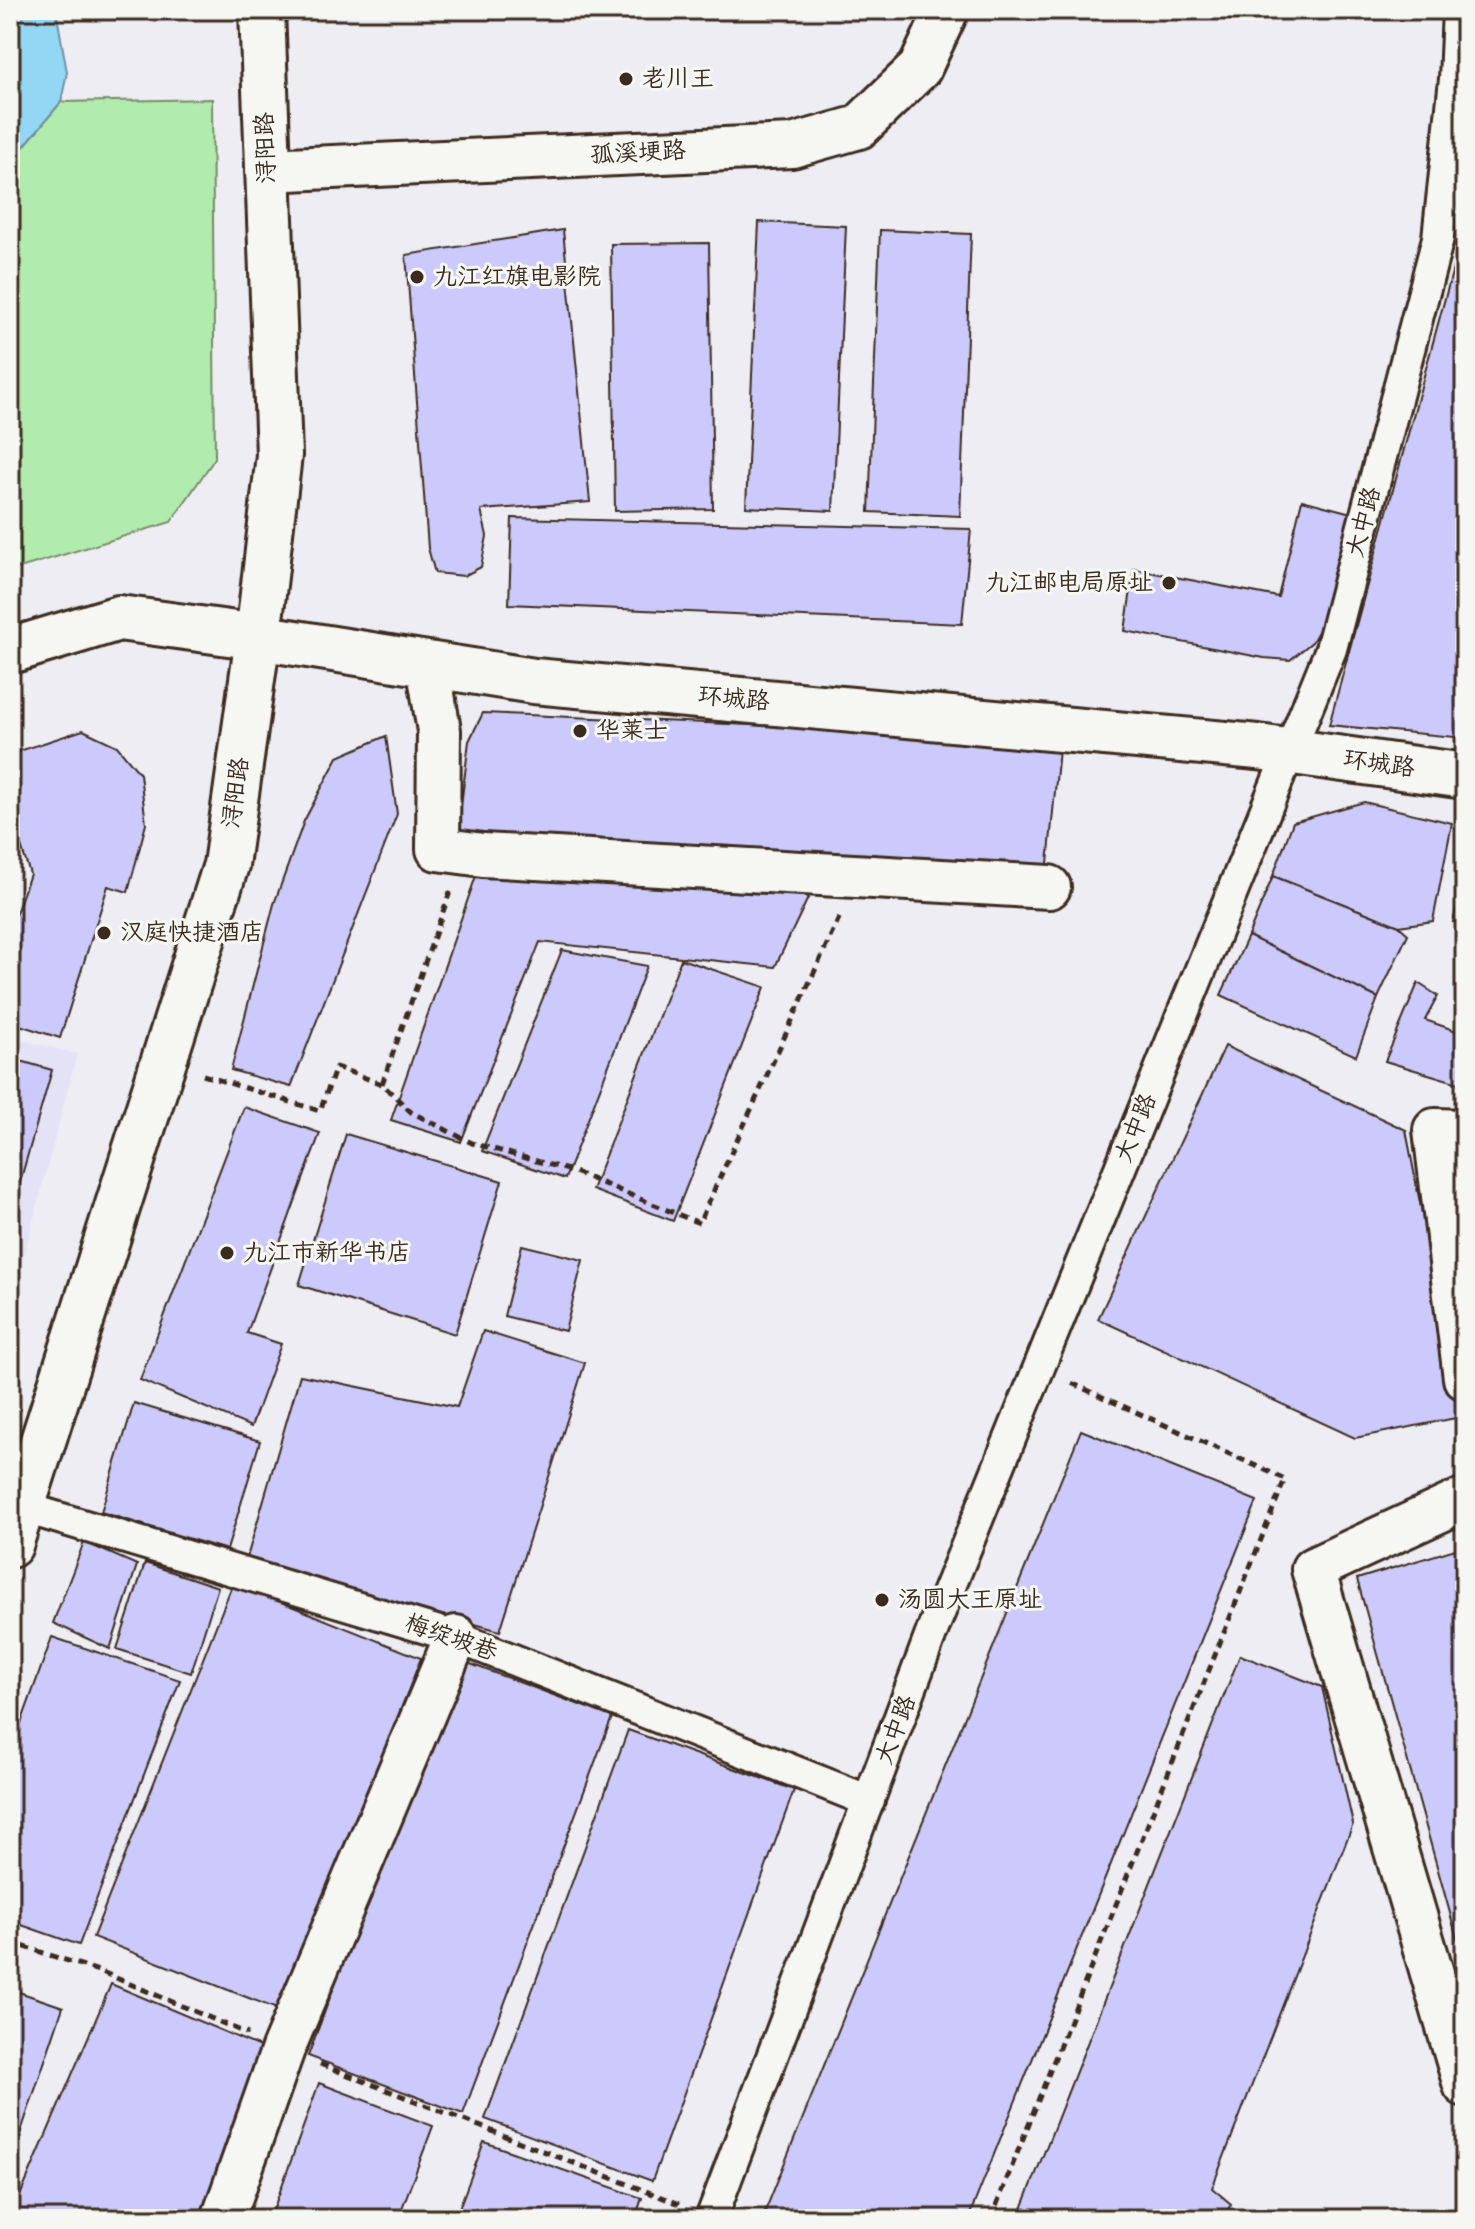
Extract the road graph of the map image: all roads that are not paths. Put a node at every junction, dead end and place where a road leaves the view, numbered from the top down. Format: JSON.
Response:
{"nodes":[{"id":1,"x":262,"y":10,"type":"edge"},
{"id":2,"x":947,"y":10,"type":"edge"},
{"id":3,"x":1458,"y":10,"type":"edge"},
{"id":4,"x":267,"y":170,"type":"junction"},
{"id":5,"x":258,"y":637,"type":"junction"},
{"id":6,"x":10,"y":651,"type":"edge"},
{"id":7,"x":428,"y":664,"type":"junction"},
{"id":8,"x":1288,"y":751,"type":"junction"},
{"id":9,"x":1465,"y":776,"type":"edge"},
{"id":10,"x":1049,"y":887,"type":"dead end"},
{"id":11,"x":1465,"y":1131,"type":"edge"},
{"id":12,"x":1465,"y":1378,"type":"edge"},
{"id":13,"x":1465,"y":1499,"type":"edge"},
{"id":14,"x":14,"y":1519,"type":"edge"},
{"id":15,"x":456,"y":1637,"type":"junction"},
{"id":16,"x":869,"y":1801,"type":"junction"},
{"id":17,"x":1465,"y":2085,"type":"edge"},
{"id":18,"x":711,"y":2218,"type":"edge"},
{"id":19,"x":223,"y":2219,"type":"edge"}],
"edges":[{"from":1,"to":4,"type":"main road","name":"浔阳路"},
{"from":2,"to":4,"type":"street","name":"孤溪埂路"},
{"from":3,"to":8,"type":"street","name":"大中路"},
{"from":4,"to":5,"type":"main road","name":"浔阳路"},
{"from":5,"to":6,"type":"main road","name":"环城路"},
{"from":5,"to":7,"type":"main road","name":"环城路"},
{"from":5,"to":14,"type":"main road","name":"浔阳路"},
{"from":7,"to":8,"type":"main road","name":"环城路"},
{"from":7,"to":10,"type":"street"},
{"from":8,"to":9,"type":"main road","name":"环城路"},
{"from":8,"to":16,"type":"street","name":"大中路"},
{"from":11,"to":12,"type":"street"},
{"from":13,"to":17,"type":"street"},
{"from":14,"to":15,"type":"street","name":"梅绽坡巷"},
{"from":15,"to":16,"type":"street","name":"梅绽坡巷"},
{"from":15,"to":19,"type":"street"},
{"from":16,"to":18,"type":"street","name":"大中路"}]}
